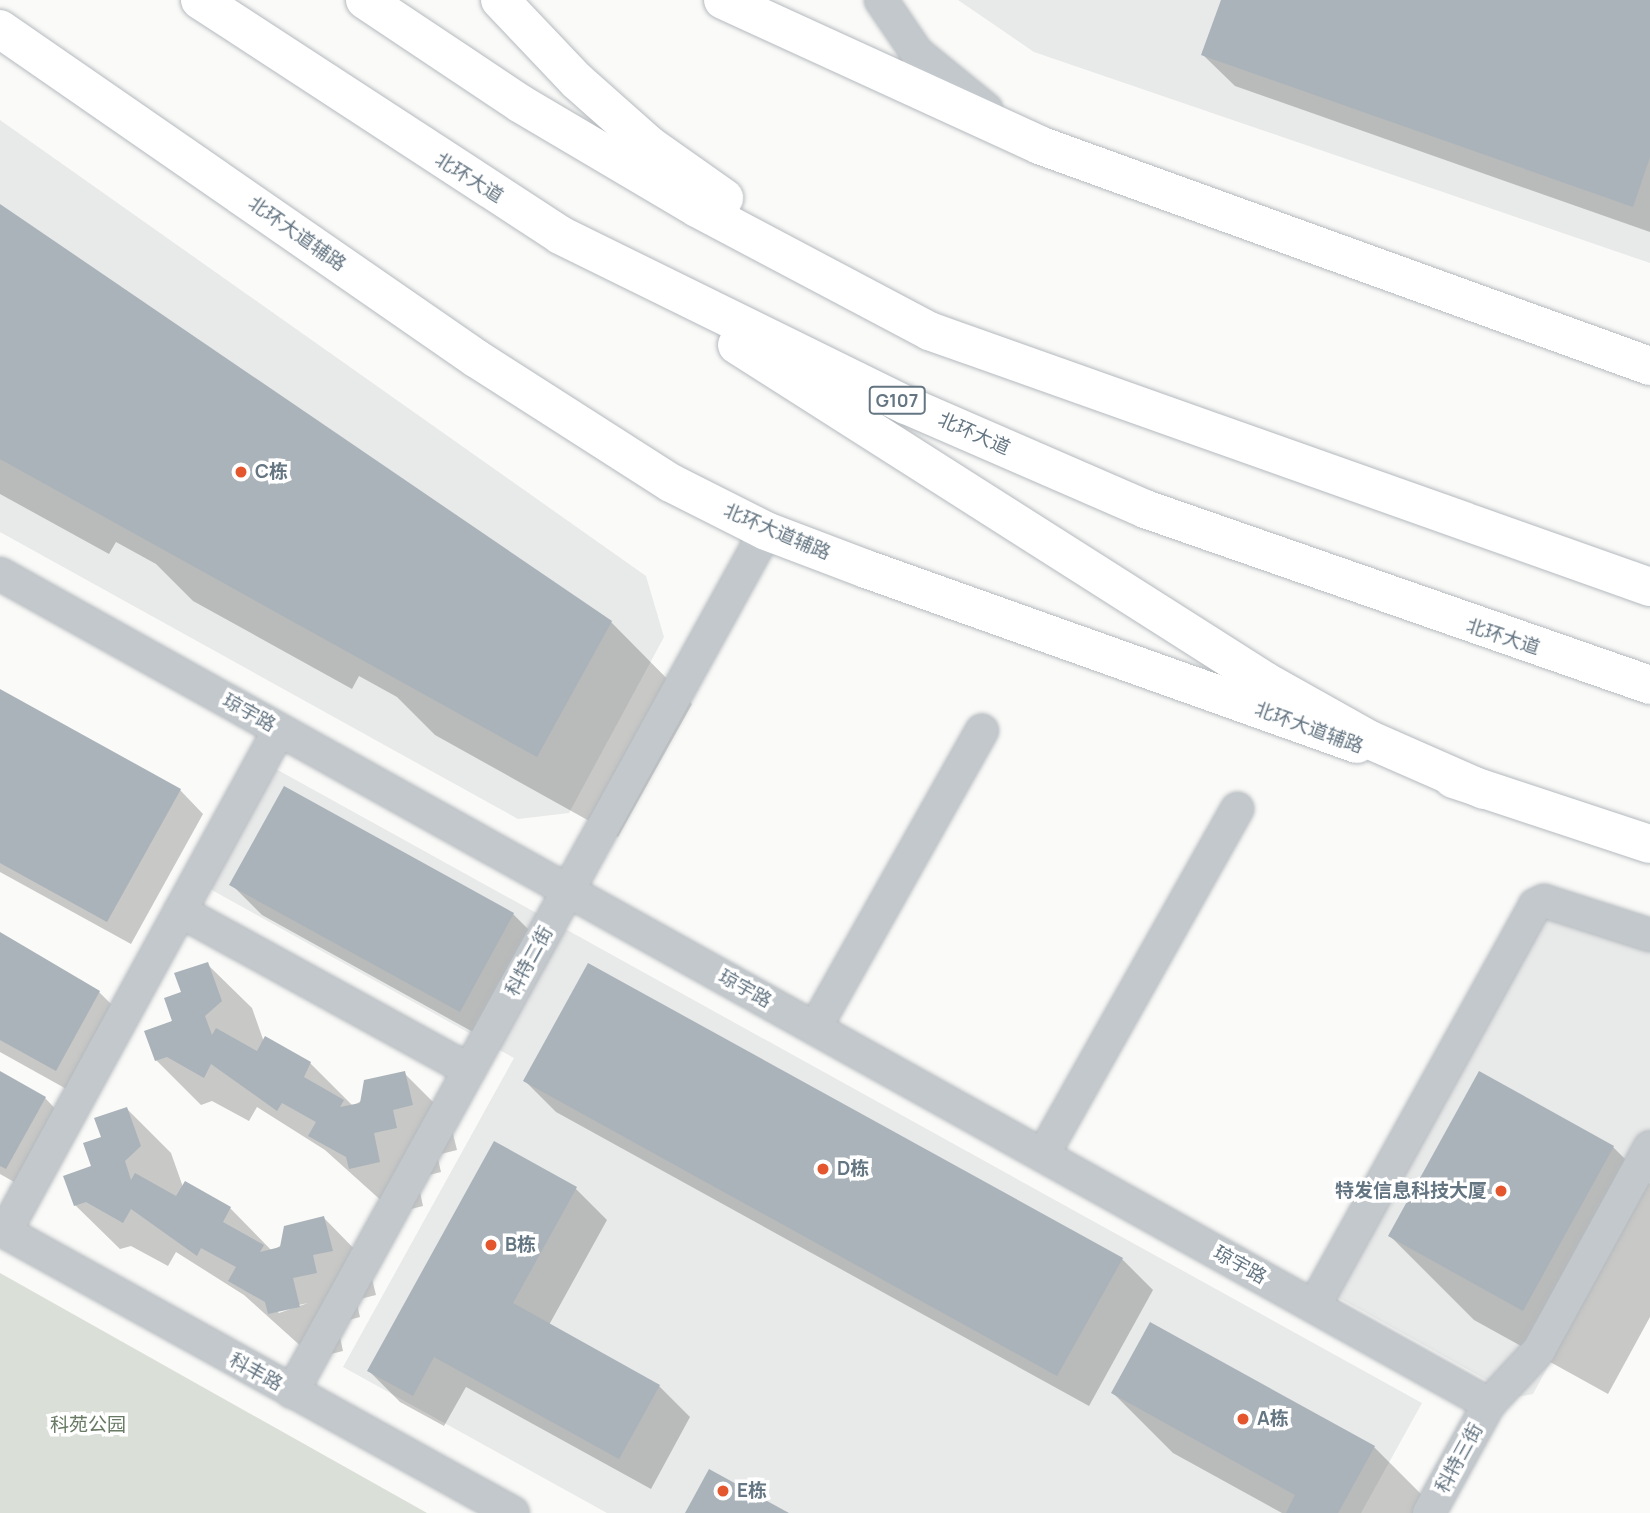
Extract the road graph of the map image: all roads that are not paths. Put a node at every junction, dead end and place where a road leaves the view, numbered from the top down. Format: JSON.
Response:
{"nodes":[{"id":1,"x":200,"y":0,"type":"edge"},
{"id":2,"x":365,"y":0,"type":"edge"},
{"id":3,"x":500,"y":0,"type":"edge"},
{"id":4,"x":723,"y":0,"type":"edge"},
{"id":5,"x":881,"y":0,"type":"edge"},
{"id":6,"x":0,"y":29,"type":"edge"},
{"id":7,"x":1039,"y":145,"type":"junction"},
{"id":8,"x":560,"y":235,"type":"junction"},
{"id":9,"x":929,"y":331,"type":"junction"},
{"id":10,"x":1650,"y":366,"type":"edge"},
{"id":11,"x":766,"y":531,"type":"junction"},
{"id":12,"x":0,"y":574,"type":"edge"},
{"id":13,"x":1650,"y":587,"type":"edge"},
{"id":14,"x":1650,"y":685,"type":"edge"},
{"id":15,"x":279,"y":730,"type":"junction"},
{"id":16,"x":982,"y":731,"type":"dead end"},
{"id":17,"x":1484,"y":790,"type":"junction"},
{"id":18,"x":1237,"y":808,"type":"dead end"},
{"id":19,"x":1650,"y":845,"type":"edge"},
{"id":20,"x":568,"y":890,"type":"junction"},
{"id":21,"x":180,"y":911,"type":"junction"},
{"id":22,"x":1650,"y":934,"type":"edge"},
{"id":23,"x":816,"y":1028,"type":"junction"},
{"id":24,"x":469,"y":1070,"type":"junction"},
{"id":25,"x":1650,"y":1147,"type":"edge"},
{"id":26,"x":1043,"y":1155,"type":"junction"},
{"id":27,"x":3,"y":1231,"type":"edge"},
{"id":28,"x":1314,"y":1306,"type":"junction"},
{"id":29,"x":292,"y":1392,"type":"junction"},
{"id":30,"x":1489,"y":1404,"type":"junction"},
{"id":31,"x":513,"y":1513,"type":"edge"},
{"id":32,"x":1429,"y":1513,"type":"edge"}],
"edges":[{"from":1,"to":8,"type":"main road","name":"北环大道","number":"G107"},
{"from":2,"to":9,"type":"main road"},
{"from":3,"to":9,"type":"main road"},
{"from":4,"to":7,"type":"main road"},
{"from":5,"to":7,"type":"street"},
{"from":6,"to":11,"type":"main road","name":"北环大道辅路"},
{"from":7,"to":10,"type":"main road"},
{"from":8,"to":14,"type":"main road","name":"北环大道","number":"G107"},
{"from":8,"to":17,"type":"main road"},
{"from":9,"to":13,"type":"main road"},
{"from":11,"to":17,"type":"main road","name":"北环大道辅路"},
{"from":11,"to":20,"type":"street","name":"科特二街"},
{"from":12,"to":15,"type":"street","name":"琼宇路"},
{"from":15,"to":20,"type":"street","name":"琼宇路"},
{"from":15,"to":21,"type":"street"},
{"from":16,"to":23,"type":"street"},
{"from":17,"to":19,"type":"main road","name":"北环大道辅路"},
{"from":18,"to":26,"type":"street"},
{"from":20,"to":23,"type":"street","name":"琼宇路"},
{"from":20,"to":24,"type":"street","name":"科特二街"},
{"from":21,"to":24,"type":"street"},
{"from":21,"to":27,"type":"street"},
{"from":22,"to":28,"type":"street"},
{"from":23,"to":26,"type":"street","name":"琼宇路"},
{"from":24,"to":29,"type":"street","name":"科特二街"},
{"from":25,"to":30,"type":"street","name":"科特三街"},
{"from":26,"to":28,"type":"street","name":"琼宇路"},
{"from":27,"to":29,"type":"street","name":"科丰路"},
{"from":28,"to":30,"type":"street","name":"琼宇路"},
{"from":29,"to":31,"type":"street","name":"科丰路"},
{"from":30,"to":32,"type":"street","name":"科特三街"}]}
